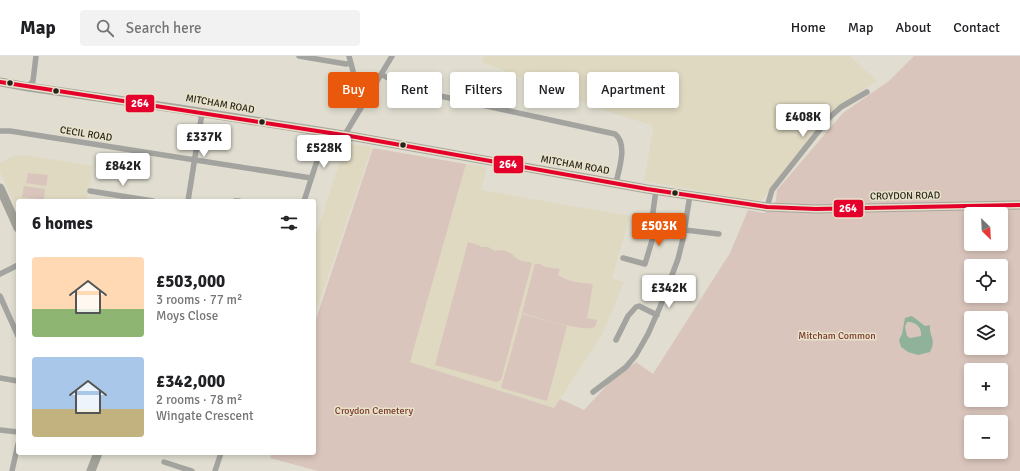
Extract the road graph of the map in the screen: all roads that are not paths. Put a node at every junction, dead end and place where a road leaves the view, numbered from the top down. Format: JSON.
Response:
{"nodes":[{"id":1,"x":36,"y":56,"type":"edge"},
{"id":2,"x":299,"y":56,"type":"edge"},
{"id":3,"x":349,"y":56,"type":"edge"},
{"id":4,"x":392,"y":56,"type":"edge"},
{"id":5,"x":351,"y":63,"type":"junction"},
{"id":6,"x":353,"y":72,"type":"edge"},
{"id":7,"x":381,"y":74,"type":"junction"},
{"id":8,"x":379,"y":77,"type":"edge"},
{"id":9,"x":0,"y":82,"type":"edge"},
{"id":10,"x":28,"y":87,"type":"junction"},
{"id":11,"x":867,"y":92,"type":"dead end"},
{"id":12,"x":360,"y":108,"type":"edge"},
{"id":13,"x":202,"y":113,"type":"junction"},
{"id":14,"x":0,"y":131,"type":"edge"},
{"id":15,"x":326,"y":132,"type":"junction"},
{"id":16,"x":344,"y":136,"type":"junction"},
{"id":17,"x":195,"y":160,"type":"junction"},
{"id":18,"x":311,"y":178,"type":"junction"},
{"id":19,"x":616,"y":183,"type":"junction"},
{"id":20,"x":0,"y":188,"type":"edge"},
{"id":21,"x":656,"y":190,"type":"junction"},
{"id":22,"x":90,"y":191,"type":"dead end"},
{"id":23,"x":690,"y":195,"type":"junction"},
{"id":24,"x":140,"y":199,"type":"edge"},
{"id":25,"x":188,"y":199,"type":"edge"},
{"id":26,"x":305,"y":199,"type":"edge"},
{"id":27,"x":1020,"y":205,"type":"edge"},
{"id":28,"x":767,"y":207,"type":"junction"},
{"id":29,"x":16,"y":224,"type":"edge"},
{"id":30,"x":685,"y":230,"type":"junction"},
{"id":31,"x":719,"y":234,"type":"dead end"},
{"id":32,"x":623,"y":258,"type":"dead end"},
{"id":33,"x":16,"y":266,"type":"edge"},
{"id":34,"x":0,"y":274,"type":"edge"},
{"id":35,"x":0,"y":296,"type":"edge"},
{"id":36,"x":657,"y":315,"type":"junction"},
{"id":37,"x":16,"y":332,"type":"edge"},
{"id":38,"x":616,"y":340,"type":"dead end"},
{"id":39,"x":0,"y":378,"type":"edge"},
{"id":40,"x":16,"y":381,"type":"edge"},
{"id":41,"x":593,"y":392,"type":"dead end"},
{"id":42,"x":0,"y":430,"type":"edge"},
{"id":43,"x":16,"y":432,"type":"edge"},
{"id":44,"x":16,"y":453,"type":"edge"},
{"id":45,"x":97,"y":455,"type":"edge"},
{"id":46,"x":220,"y":455,"type":"edge"},
{"id":47,"x":164,"y":462,"type":"dead end"},
{"id":48,"x":12,"y":471,"type":"edge"},
{"id":49,"x":91,"y":471,"type":"edge"},
{"id":50,"x":192,"y":471,"type":"edge"},
{"id":51,"x":215,"y":471,"type":"edge"}],
"edges":[{"from":1,"to":10,"type":"street"},
{"from":2,"to":5,"type":"street"},
{"from":3,"to":5,"type":"street"},
{"from":4,"to":7,"type":"street"},
{"from":5,"to":6,"type":"street"},
{"from":7,"to":8,"type":"street"},
{"from":7,"to":19,"type":"street"},
{"from":9,"to":10,"type":"main road","name":"MITCHAM ROAD"},
{"from":10,"to":13,"type":"main road","name":"MITCHAM ROAD"},
{"from":11,"to":28,"type":"street"},
{"from":12,"to":16,"type":"street"},
{"from":13,"to":15,"type":"main road","name":"MITCHAM ROAD"},
{"from":13,"to":17,"type":"street"},
{"from":14,"to":17,"type":"street","name":"CECIL ROAD"},
{"from":15,"to":16,"type":"main road","name":"MITCHAM ROAD"},
{"from":15,"to":18,"type":"street"},
{"from":16,"to":19,"type":"main road","name":"MITCHAM ROAD"},
{"from":17,"to":18,"type":"street","name":"CECIL ROAD"},
{"from":17,"to":25,"type":"street"},
{"from":18,"to":26,"type":"street"},
{"from":19,"to":21,"type":"main road","name":"MITCHAM ROAD"},
{"from":20,"to":29,"type":"highway"},
{"from":21,"to":23,"type":"main road","name":"MITCHAM ROAD"},
{"from":21,"to":32,"type":"street"},
{"from":22,"to":24,"type":"street"},
{"from":23,"to":28,"type":"main road","name":"MITCHAM ROAD"},
{"from":23,"to":30,"type":"street"},
{"from":27,"to":28,"type":"main road","name":"CROYDON ROAD"},
{"from":30,"to":31,"type":"street"},
{"from":30,"to":36,"type":"street"},
{"from":33,"to":34,"type":"street"},
{"from":35,"to":37,"type":"street"},
{"from":36,"to":38,"type":"street"},
{"from":36,"to":41,"type":"street"},
{"from":39,"to":40,"type":"street"},
{"from":42,"to":43,"type":"street"},
{"from":44,"to":48,"type":"street"},
{"from":45,"to":49,"type":"highway"},
{"from":46,"to":51,"type":"street"},
{"from":47,"to":50,"type":"street"}]}
